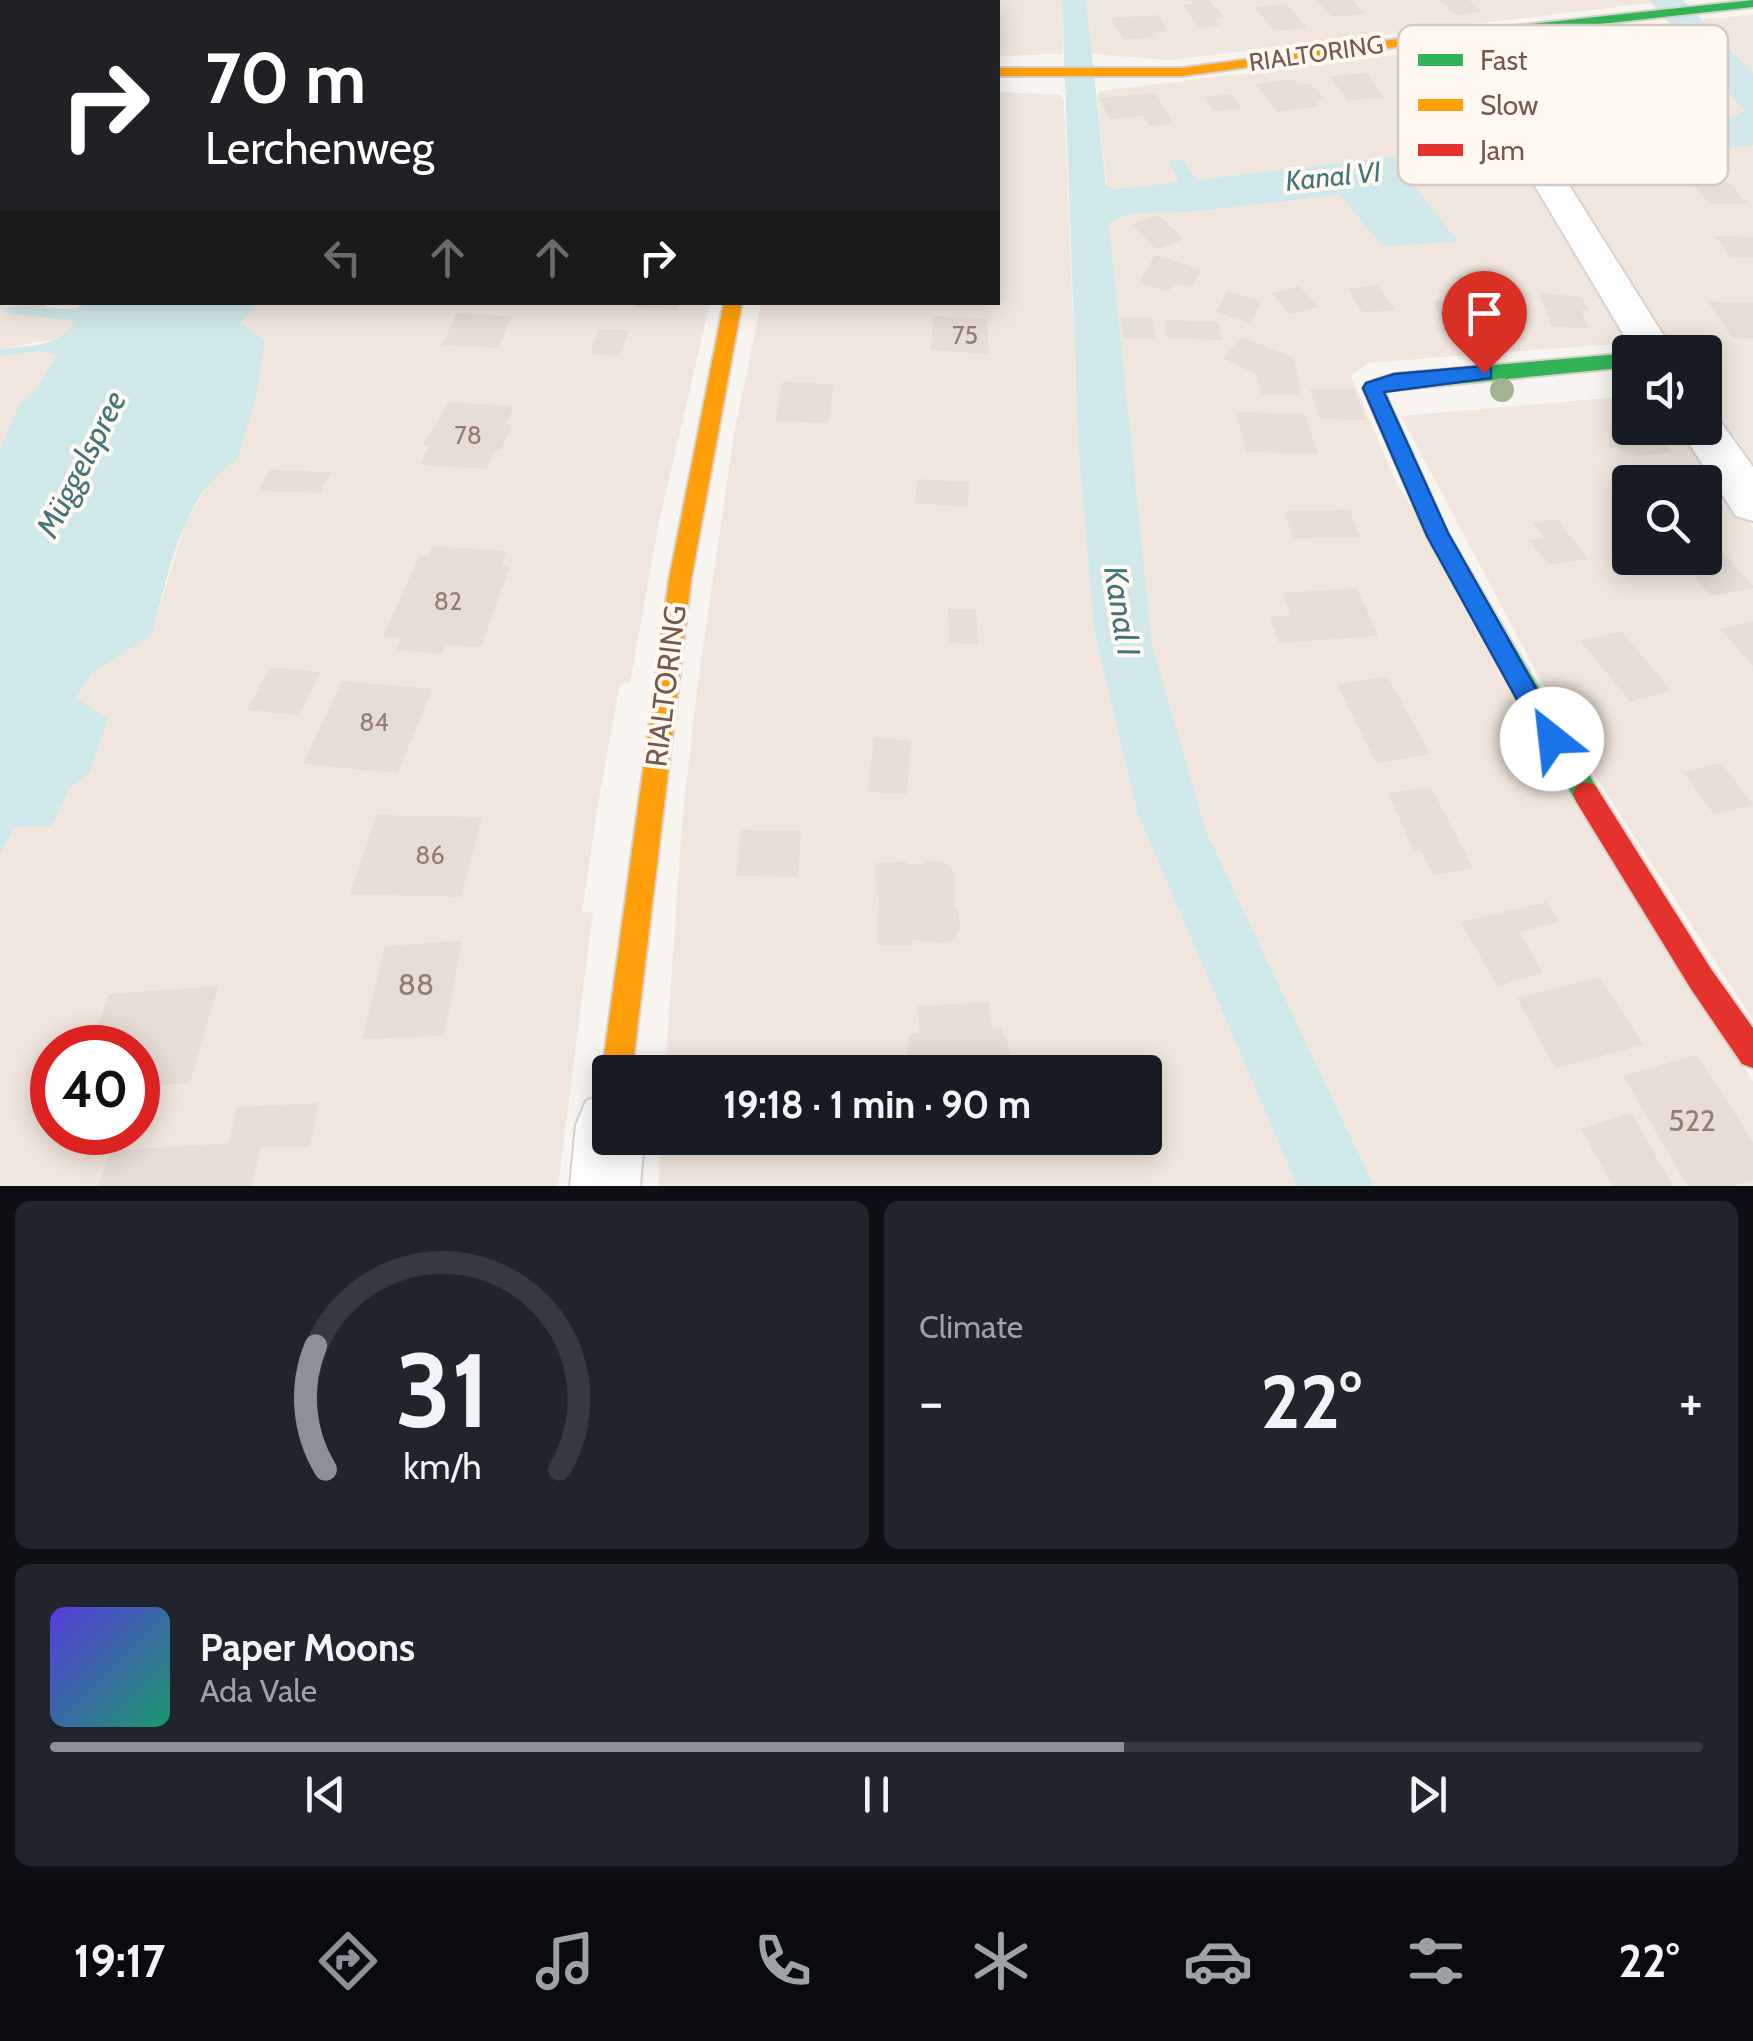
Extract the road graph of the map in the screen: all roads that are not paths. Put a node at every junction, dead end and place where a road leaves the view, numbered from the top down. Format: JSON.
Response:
{"nodes":[{"id":1,"x":1753,"y":4,"type":"edge"},
{"id":2,"x":1540,"y":25,"type":"edge"},
{"id":3,"x":1398,"y":43,"type":"edge"},
{"id":4,"x":1000,"y":72,"type":"edge"},
{"id":5,"x":1551,"y":185,"type":"edge"},
{"id":6,"x":732,"y":305,"type":"edge"},
{"id":7,"x":1643,"y":335,"type":"edge"},
{"id":8,"x":1612,"y":362,"type":"edge"},
{"id":9,"x":1713,"y":445,"type":"edge"},
{"id":10,"x":1753,"y":503,"type":"edge"},
{"id":11,"x":1753,"y":1053,"type":"edge"},
{"id":12,"x":619,"y":1055,"type":"edge"},
{"id":13,"x":607,"y":1155,"type":"edge"},
{"id":14,"x":604,"y":1186,"type":"edge"}],
"edges":[{"from":1,"to":2,"type":"street","name":"RIALTORING"},
{"from":3,"to":4,"type":"street","name":"RIALTORING"},
{"from":5,"to":7,"type":"street"},
{"from":6,"to":12,"type":"street","name":"RIALTORING"},
{"from":8,"to":11,"type":"street"},
{"from":9,"to":10,"type":"street"},
{"from":13,"to":14,"type":"street"}]}
